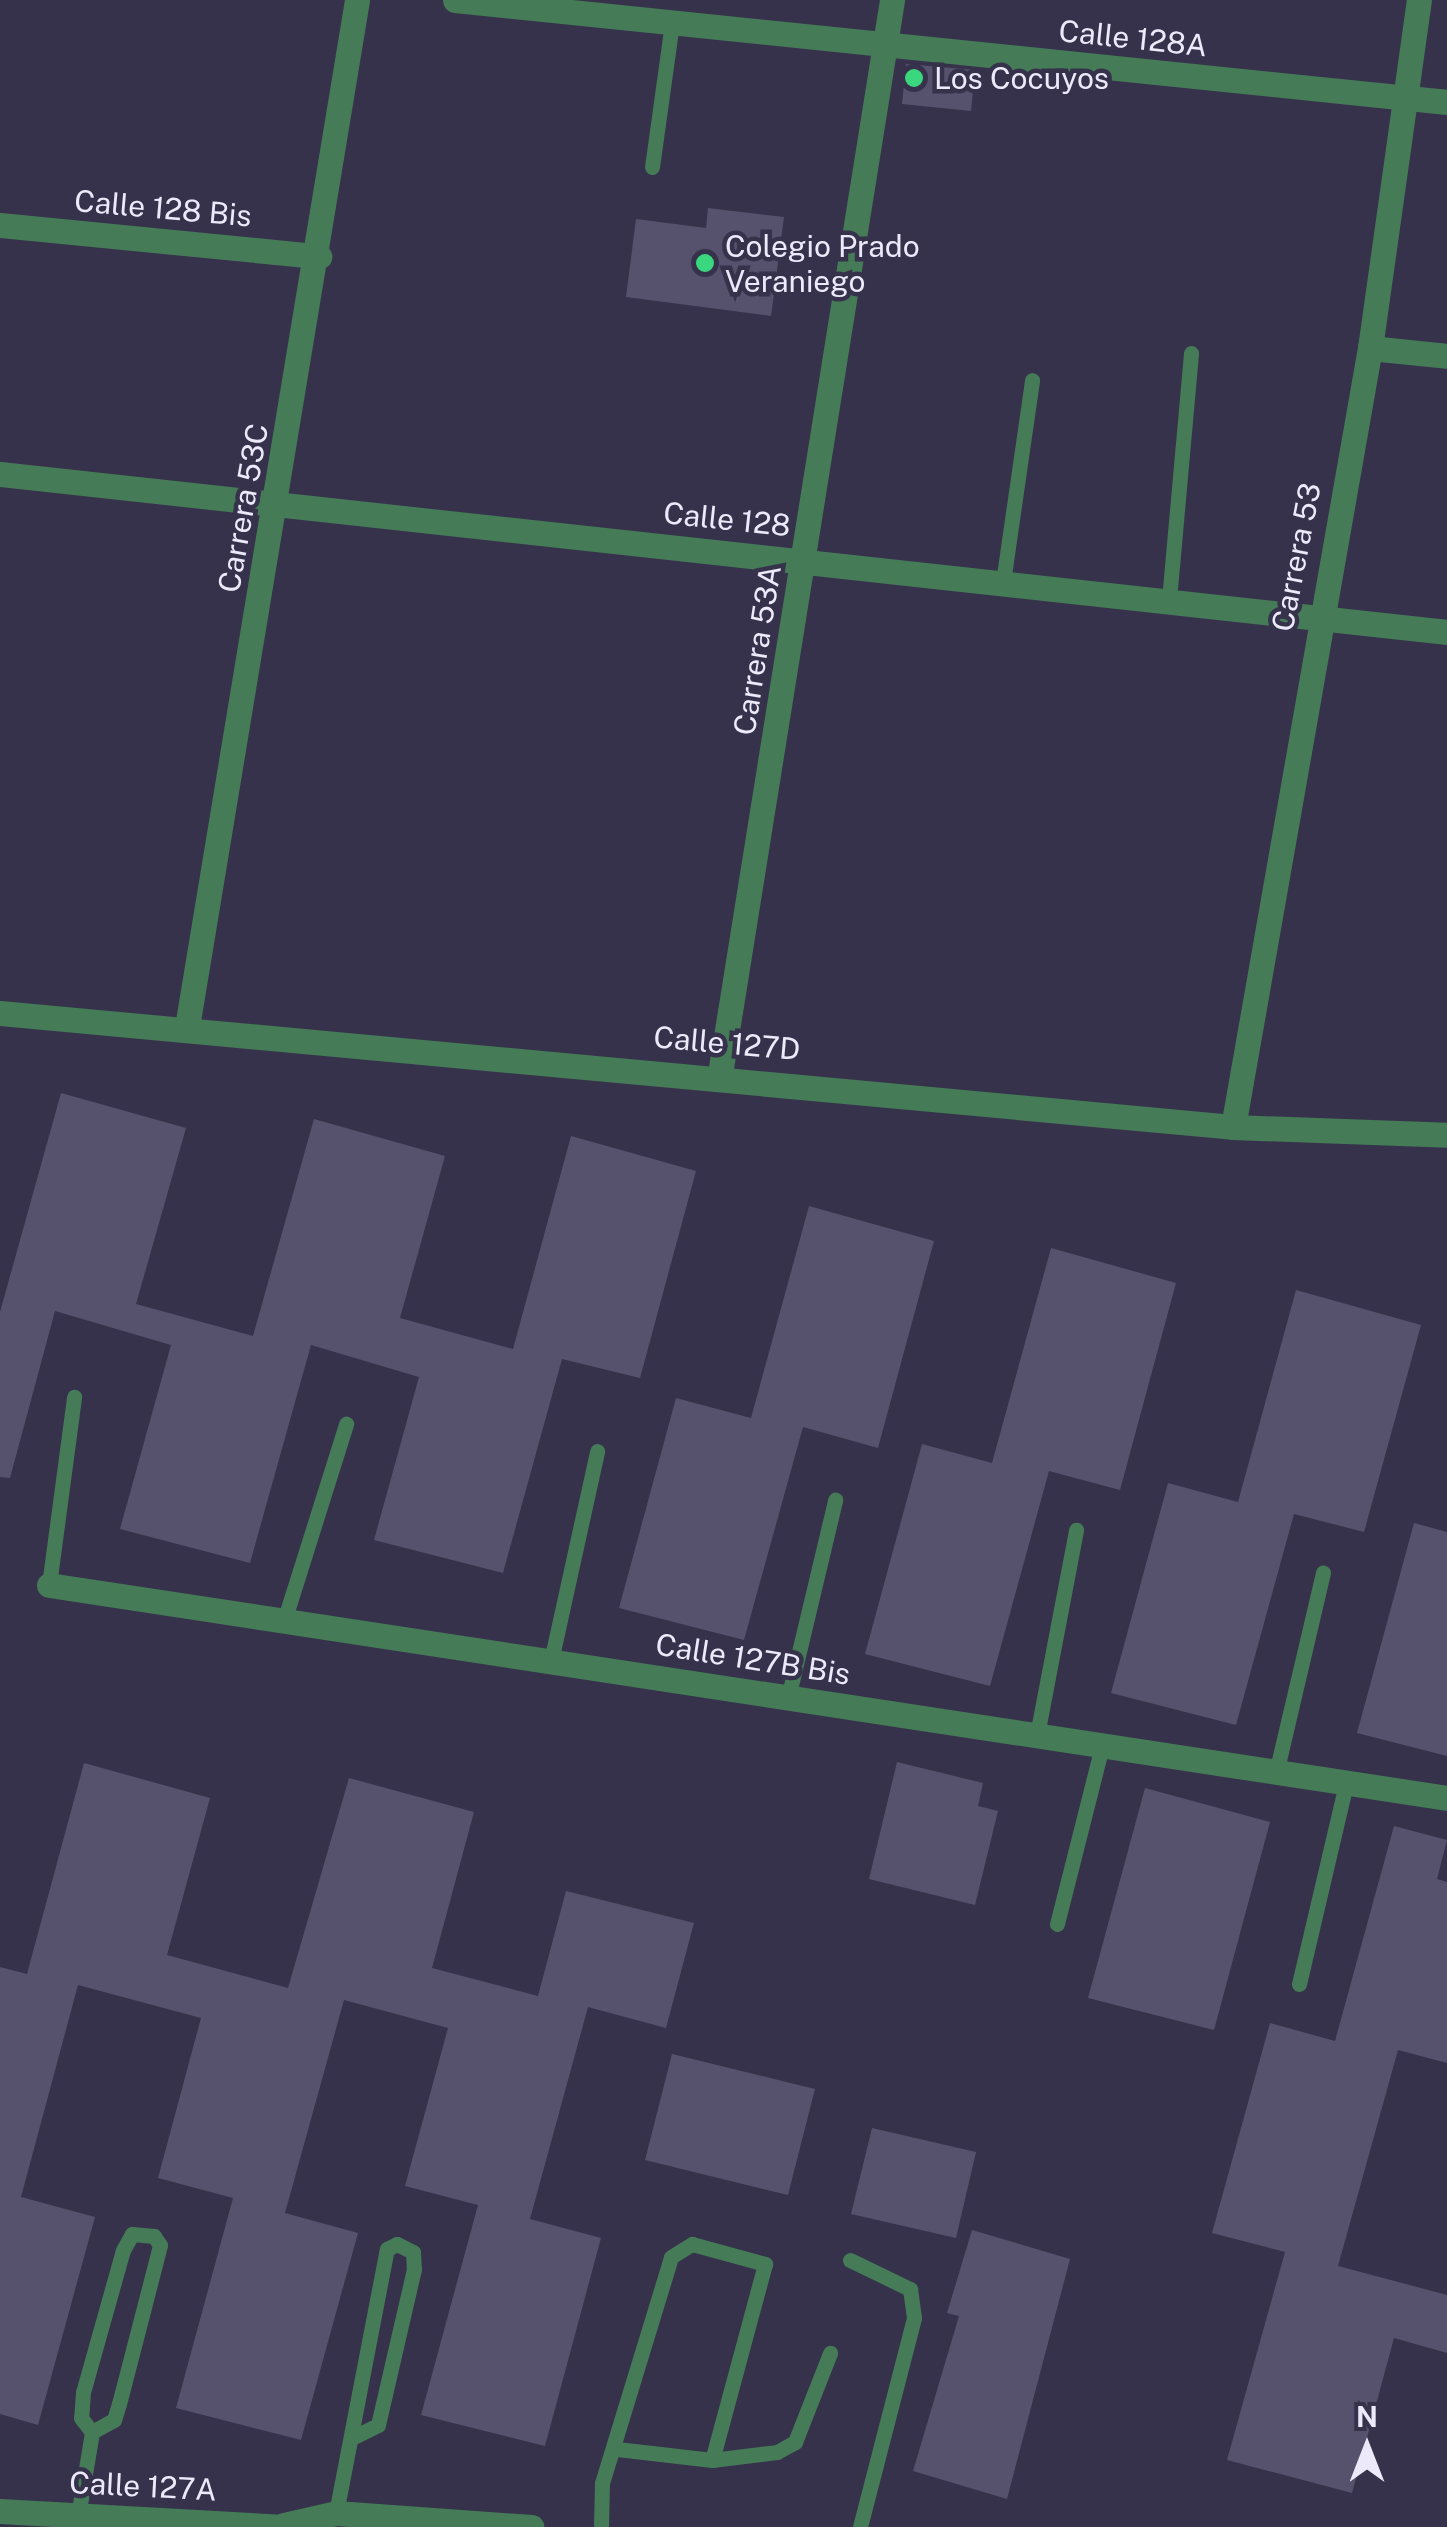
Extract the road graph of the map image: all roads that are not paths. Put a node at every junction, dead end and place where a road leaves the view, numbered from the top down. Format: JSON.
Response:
{"nodes":[{"id":1,"x":358,"y":0,"type":"edge"},
{"id":2,"x":455,"y":0,"type":"edge"},
{"id":3,"x":892,"y":0,"type":"edge"},
{"id":4,"x":1419,"y":0,"type":"edge"},
{"id":5,"x":672,"y":23,"type":"junction"},
{"id":6,"x":883,"y":45,"type":"junction"},
{"id":7,"x":1402,"y":98,"type":"junction"},
{"id":8,"x":1447,"y":102,"type":"edge"},
{"id":9,"x":652,"y":167,"type":"dead end"},
{"id":10,"x":0,"y":225,"type":"edge"},
{"id":11,"x":319,"y":256,"type":"junction"},
{"id":12,"x":1370,"y":348,"type":"junction"},
{"id":13,"x":1191,"y":354,"type":"dead end"},
{"id":14,"x":1447,"y":356,"type":"edge"},
{"id":15,"x":1032,"y":380,"type":"dead end"},
{"id":16,"x":0,"y":474,"type":"edge"},
{"id":17,"x":277,"y":503,"type":"junction"},
{"id":18,"x":805,"y":560,"type":"junction"},
{"id":19,"x":1003,"y":582,"type":"junction"},
{"id":20,"x":1169,"y":600,"type":"junction"},
{"id":21,"x":1316,"y":619,"type":"junction"},
{"id":22,"x":1447,"y":632,"type":"edge"},
{"id":23,"x":0,"y":1012,"type":"edge"},
{"id":24,"x":187,"y":1027,"type":"junction"},
{"id":25,"x":720,"y":1074,"type":"junction"},
{"id":26,"x":1233,"y":1127,"type":"junction"},
{"id":27,"x":1447,"y":1135,"type":"edge"},
{"id":28,"x":74,"y":1397,"type":"dead end"},
{"id":29,"x":346,"y":1424,"type":"dead end"},
{"id":30,"x":597,"y":1451,"type":"dead end"},
{"id":31,"x":835,"y":1500,"type":"dead end"},
{"id":32,"x":1076,"y":1530,"type":"dead end"},
{"id":33,"x":1324,"y":1572,"type":"dead end"},
{"id":34,"x":48,"y":1584,"type":"joint"},
{"id":35,"x":284,"y":1621,"type":"junction"},
{"id":36,"x":551,"y":1661,"type":"junction"},
{"id":37,"x":788,"y":1698,"type":"junction"},
{"id":38,"x":1037,"y":1736,"type":"junction"},
{"id":39,"x":1102,"y":1746,"type":"junction"},
{"id":40,"x":1276,"y":1772,"type":"junction"},
{"id":41,"x":1346,"y":1783,"type":"junction"},
{"id":42,"x":1447,"y":1798,"type":"edge"},
{"id":43,"x":1056,"y":1924,"type":"dead end"},
{"id":44,"x":1299,"y":1984,"type":"dead end"},
{"id":45,"x":850,"y":2260,"type":"dead end"},
{"id":46,"x":830,"y":2353,"type":"dead end"},
{"id":47,"x":92,"y":2432,"type":"junction"},
{"id":48,"x":351,"y":2438,"type":"junction"},
{"id":49,"x":617,"y":2449,"type":"junction"},
{"id":50,"x":712,"y":2460,"type":"junction"},
{"id":51,"x":0,"y":2511,"type":"edge"},
{"id":52,"x":336,"y":2513,"type":"junction"},
{"id":53,"x":78,"y":2516,"type":"junction"},
{"id":54,"x":286,"y":2526,"type":"edge"},
{"id":55,"x":531,"y":2527,"type":"edge"},
{"id":56,"x":601,"y":2527,"type":"edge"},
{"id":57,"x":860,"y":2527,"type":"edge"}],
"edges":[{"from":1,"to":11,"type":"street","name":"Carrera 53C"},
{"from":2,"to":5,"type":"street","name":"Calle 128A"},
{"from":3,"to":6,"type":"street","name":"Carrera 53A"},
{"from":4,"to":7,"type":"street","name":"Carrera 53"},
{"from":5,"to":6,"type":"street","name":"Calle 128A"},
{"from":5,"to":9,"type":"lane"},
{"from":6,"to":7,"type":"street","name":"Calle 128A"},
{"from":6,"to":18,"type":"street","name":"Carrera 53A"},
{"from":7,"to":8,"type":"street","name":"Calle 128A"},
{"from":7,"to":12,"type":"street","name":"Carrera 53"},
{"from":10,"to":11,"type":"street","name":"Calle 128 Bis"},
{"from":11,"to":17,"type":"street","name":"Carrera 53C"},
{"from":12,"to":14,"type":"street"},
{"from":12,"to":21,"type":"street","name":"Carrera 53"},
{"from":13,"to":20,"type":"lane"},
{"from":15,"to":19,"type":"lane"},
{"from":16,"to":17,"type":"street","name":"Calle 128"},
{"from":17,"to":18,"type":"street","name":"Calle 128"},
{"from":17,"to":24,"type":"street","name":"Carrera 53C"},
{"from":18,"to":19,"type":"street","name":"Calle 128"},
{"from":18,"to":25,"type":"street","name":"Carrera 53A"},
{"from":19,"to":20,"type":"street","name":"Calle 128"},
{"from":20,"to":21,"type":"street","name":"Calle 128"},
{"from":21,"to":22,"type":"street","name":"Calle 128"},
{"from":21,"to":26,"type":"street","name":"Carrera 53"},
{"from":23,"to":24,"type":"street","name":"Calle 127D"},
{"from":24,"to":25,"type":"street","name":"Calle 127D"},
{"from":25,"to":26,"type":"street","name":"Calle 127D"},
{"from":26,"to":27,"type":"street","name":"Calle 127D"},
{"from":28,"to":34,"type":"lane"},
{"from":29,"to":35,"type":"lane"},
{"from":30,"to":36,"type":"lane"},
{"from":31,"to":37,"type":"lane"},
{"from":32,"to":38,"type":"lane"},
{"from":33,"to":40,"type":"lane"},
{"from":34,"to":35,"type":"street","name":"Calle 127B Bis"},
{"from":35,"to":36,"type":"street","name":"Calle 127B Bis"},
{"from":36,"to":37,"type":"street","name":"Calle 127B Bis"},
{"from":37,"to":38,"type":"street","name":"Calle 127B Bis"},
{"from":38,"to":39,"type":"street","name":"Calle 127B Bis"},
{"from":39,"to":40,"type":"street","name":"Calle 127B Bis"},
{"from":39,"to":43,"type":"lane"},
{"from":40,"to":41,"type":"street","name":"Calle 127B Bis"},
{"from":41,"to":42,"type":"street","name":"Calle 127B Bis"},
{"from":41,"to":44,"type":"lane"},
{"from":45,"to":57,"type":"lane"},
{"from":46,"to":50,"type":"lane"},
{"from":47,"to":47,"type":"lane"},
{"from":47,"to":53,"type":"lane"},
{"from":48,"to":48,"type":"lane"},
{"from":48,"to":52,"type":"lane"},
{"from":49,"to":50,"type":"lane"},
{"from":49,"to":50,"type":"lane"},
{"from":49,"to":56,"type":"lane"},
{"from":51,"to":53,"type":"street","name":"Calle 127A"},
{"from":52,"to":54,"type":"street","name":"Calle 127A"},
{"from":52,"to":55,"type":"street","name":"Calle 127A"},
{"from":53,"to":54,"type":"street","name":"Calle 127A"}]}
